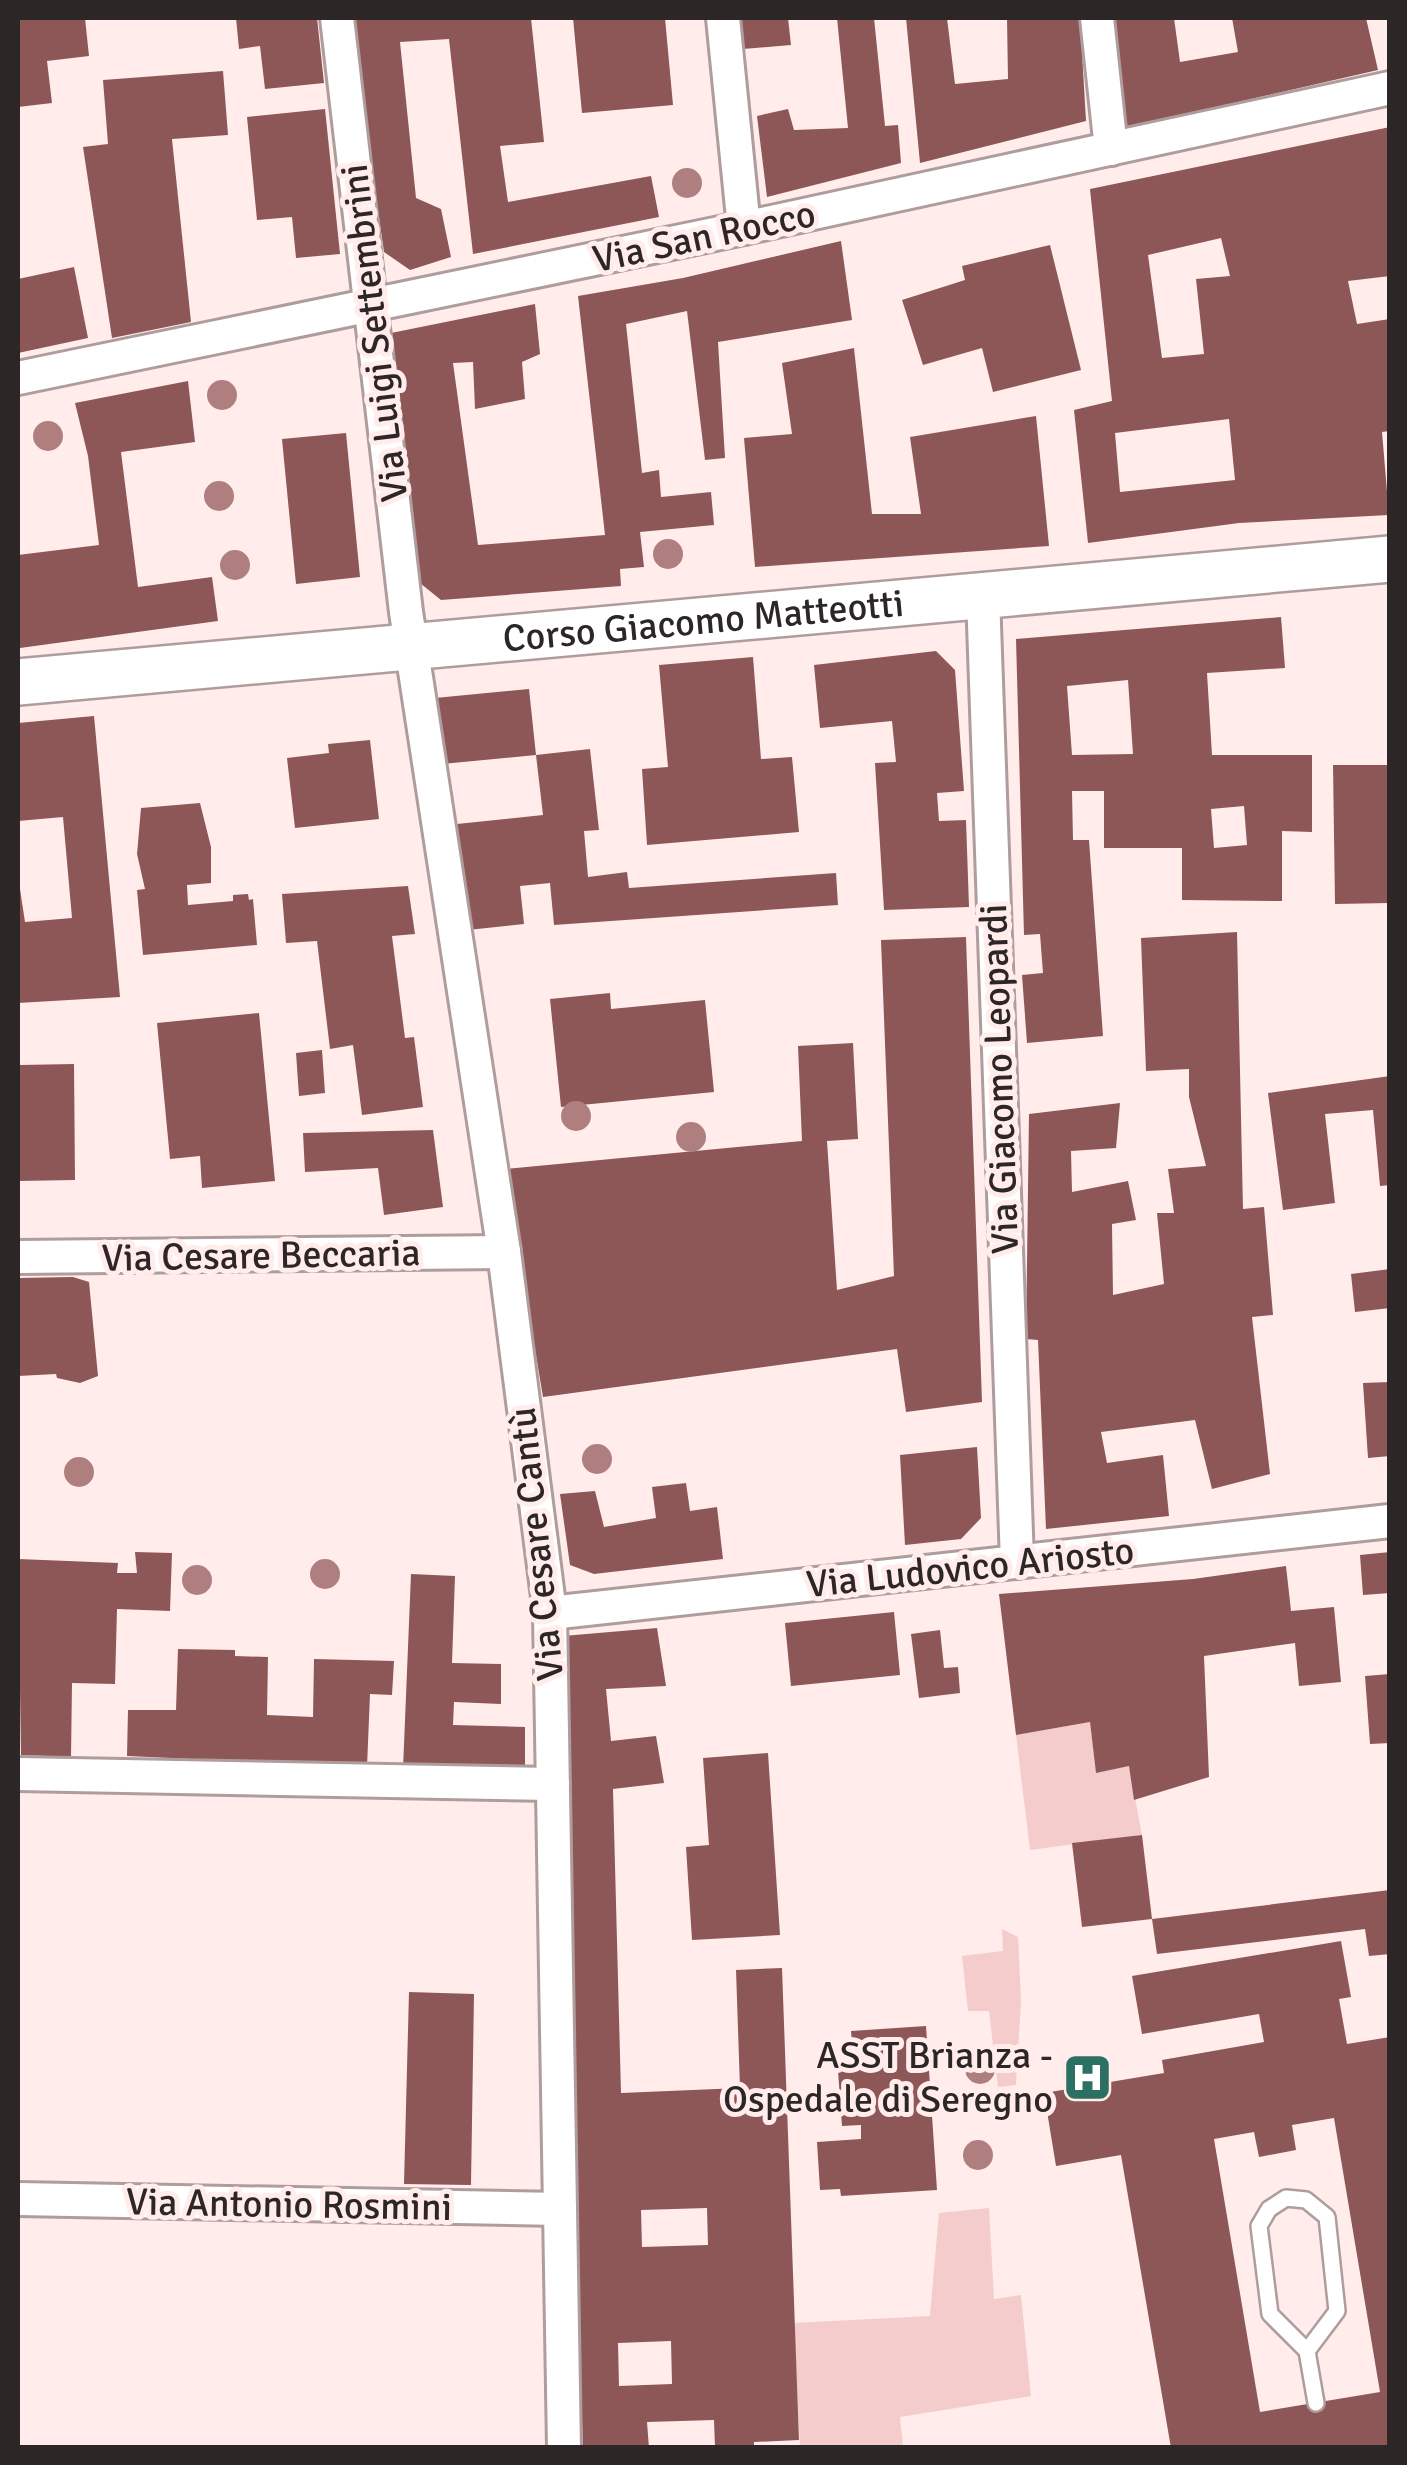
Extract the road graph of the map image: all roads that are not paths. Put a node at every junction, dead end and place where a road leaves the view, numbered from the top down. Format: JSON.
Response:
{"nodes":[{"id":1,"x":336,"y":18,"type":"edge"},
{"id":2,"x":722,"y":18,"type":"edge"},
{"id":3,"x":1097,"y":18,"type":"edge"},
{"id":4,"x":1390,"y":88,"type":"edge"},
{"id":5,"x":1111,"y":149,"type":"junction"},
{"id":6,"x":744,"y":228,"type":"junction"},
{"id":7,"x":371,"y":307,"type":"junction"},
{"id":8,"x":18,"y":378,"type":"edge"},
{"id":9,"x":1390,"y":560,"type":"edge"},
{"id":10,"x":983,"y":596,"type":"junction"},
{"id":11,"x":411,"y":648,"type":"junction"},
{"id":12,"x":18,"y":682,"type":"edge"},
{"id":13,"x":504,"y":1252,"type":"junction"},
{"id":14,"x":18,"y":1257,"type":"edge"},
{"id":15,"x":1390,"y":1521,"type":"edge"},
{"id":16,"x":1017,"y":1562,"type":"junction"},
{"id":17,"x":550,"y":1612,"type":"junction"},
{"id":18,"x":18,"y":1774,"type":"edge"},
{"id":19,"x":552,"y":1784,"type":"junction"},
{"id":20,"x":18,"y":2199,"type":"edge"},
{"id":21,"x":560,"y":2209,"type":"junction"},
{"id":22,"x":1306,"y":2351,"type":"junction"},
{"id":23,"x":1316,"y":2403,"type":"dead end"},
{"id":24,"x":564,"y":2448,"type":"edge"}],
"edges":[{"from":1,"to":7,"type":"street","name":"Via Luigi Settembrini"},
{"from":2,"to":6,"type":"street"},
{"from":3,"to":5,"type":"street"},
{"from":4,"to":5,"type":"street","name":"Via San Rocco"},
{"from":5,"to":6,"type":"street","name":"Via San Rocco"},
{"from":6,"to":7,"type":"street","name":"Via San Rocco"},
{"from":7,"to":8,"type":"street","name":"Via San Rocco"},
{"from":7,"to":11,"type":"street","name":"Via Luigi Settembrini"},
{"from":9,"to":10,"type":"main road","name":"Corso Giacomo Matteotti"},
{"from":10,"to":11,"type":"main road","name":"Corso Giacomo Matteotti"},
{"from":10,"to":16,"type":"street","name":"Via Giacomo Leopardi"},
{"from":11,"to":12,"type":"main road","name":"Corso Giacomo Matteotti"},
{"from":11,"to":13,"type":"street","name":"Via Cesare Cantù"},
{"from":13,"to":14,"type":"street","name":"Via Cesare Beccaria"},
{"from":13,"to":17,"type":"street","name":"Via Cesare Cantù"},
{"from":15,"to":16,"type":"street","name":"Via Ludovico Ariosto"},
{"from":16,"to":17,"type":"street","name":"Via Ludovico Ariosto"},
{"from":17,"to":19,"type":"street","name":"Via Cesare Cantù"},
{"from":18,"to":19,"type":"street"},
{"from":19,"to":21,"type":"street","name":"Via Cesare Cantù"},
{"from":20,"to":21,"type":"street","name":"Via Antonio Rosmini"},
{"from":21,"to":24,"type":"street","name":"Via Cesare Cantù"},
{"from":22,"to":22,"type":"lane"},
{"from":22,"to":23,"type":"lane"}]}
